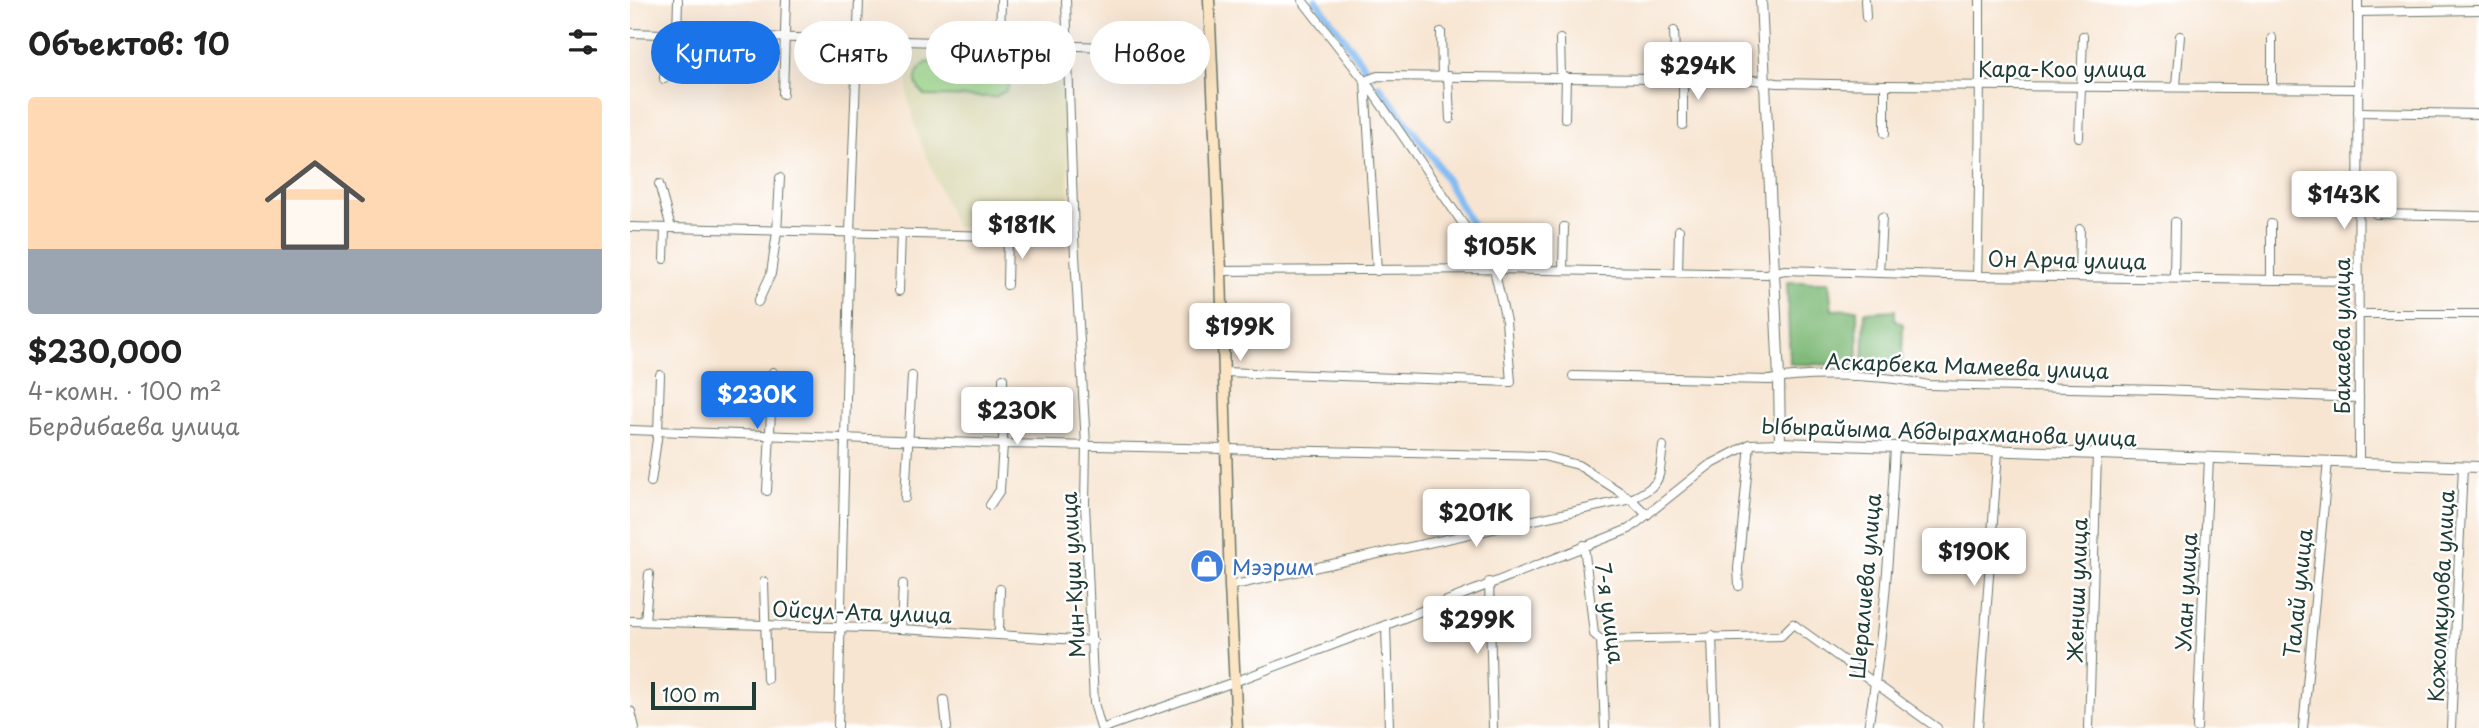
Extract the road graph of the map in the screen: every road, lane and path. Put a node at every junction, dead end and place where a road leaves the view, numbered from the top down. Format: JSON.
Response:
{"nodes":[{"id":1,"x":678,"y":0,"type":"edge"},
{"id":2,"x":786,"y":0,"type":"edge"},
{"id":3,"x":859,"y":0,"type":"edge"},
{"id":4,"x":1001,"y":0,"type":"edge"},
{"id":5,"x":1066,"y":0,"type":"edge"},
{"id":6,"x":1209,"y":0,"type":"edge"},
{"id":7,"x":1302,"y":0,"type":"edge"},
{"id":8,"x":1761,"y":0,"type":"edge"},
{"id":9,"x":1865,"y":0,"type":"edge"},
{"id":10,"x":1980,"y":0,"type":"edge"},
{"id":11,"x":2358,"y":0,"type":"edge"},
{"id":12,"x":2479,"y":10,"type":"edge"},
{"id":13,"x":2358,"y":12,"type":"junction"},
{"id":14,"x":1866,"y":17,"type":"dead end"},
{"id":15,"x":675,"y":21,"type":"edge"},
{"id":16,"x":858,"y":21,"type":"edge"},
{"id":17,"x":1001,"y":21,"type":"edge"},
{"id":18,"x":1066,"y":21,"type":"edge"},
{"id":19,"x":1675,"y":31,"type":"dead end"},
{"id":20,"x":1441,"y":32,"type":"dead end"},
{"id":21,"x":630,"y":33,"type":"edge"},
{"id":22,"x":651,"y":33,"type":"edge"},
{"id":23,"x":2083,"y":36,"type":"dead end"},
{"id":24,"x":2180,"y":36,"type":"dead end"},
{"id":25,"x":780,"y":37,"type":"edge"},
{"id":26,"x":784,"y":37,"type":"junction"},
{"id":27,"x":794,"y":37,"type":"edge"},
{"id":28,"x":2272,"y":38,"type":"dead end"},
{"id":29,"x":1560,"y":39,"type":"dead end"},
{"id":30,"x":1076,"y":46,"type":"edge"},
{"id":31,"x":1211,"y":50,"type":"junction"},
{"id":32,"x":1445,"y":76,"type":"junction"},
{"id":33,"x":1563,"y":77,"type":"junction"},
{"id":34,"x":1679,"y":79,"type":"junction"},
{"id":35,"x":1365,"y":81,"type":"junction"},
{"id":36,"x":1766,"y":82,"type":"junction"},
{"id":37,"x":855,"y":84,"type":"edge"},
{"id":38,"x":1068,"y":84,"type":"edge"},
{"id":39,"x":1885,"y":85,"type":"junction"},
{"id":40,"x":1979,"y":85,"type":"junction"},
{"id":41,"x":2080,"y":86,"type":"junction"},
{"id":42,"x":2176,"y":86,"type":"junction"},
{"id":43,"x":2272,"y":87,"type":"junction"},
{"id":44,"x":2358,"y":89,"type":"junction"},
{"id":45,"x":783,"y":94,"type":"dead end"},
{"id":46,"x":2358,"y":112,"type":"junction"},
{"id":47,"x":2479,"y":114,"type":"edge"},
{"id":48,"x":1450,"y":118,"type":"dead end"},
{"id":49,"x":1565,"y":118,"type":"dead end"},
{"id":50,"x":1684,"y":125,"type":"dead end"},
{"id":51,"x":1885,"y":133,"type":"dead end"},
{"id":52,"x":2079,"y":137,"type":"dead end"},
{"id":53,"x":780,"y":178,"type":"dead end"},
{"id":54,"x":659,"y":184,"type":"dead end"},
{"id":55,"x":2376,"y":214,"type":"dead end"},
{"id":56,"x":2479,"y":216,"type":"edge"},
{"id":57,"x":1882,"y":217,"type":"dead end"},
{"id":58,"x":2175,"y":222,"type":"dead end"},
{"id":59,"x":2271,"y":224,"type":"dead end"},
{"id":60,"x":630,"y":227,"type":"edge"},
{"id":61,"x":1564,"y":227,"type":"dead end"},
{"id":62,"x":668,"y":228,"type":"junction"},
{"id":63,"x":2080,"y":229,"type":"dead end"},
{"id":64,"x":1679,"y":230,"type":"dead end"},
{"id":65,"x":777,"y":232,"type":"junction"},
{"id":66,"x":850,"y":232,"type":"junction"},
{"id":67,"x":901,"y":233,"type":"junction"},
{"id":68,"x":1008,"y":236,"type":"junction"},
{"id":69,"x":1074,"y":238,"type":"junction"},
{"id":70,"x":664,"y":259,"type":"dead end"},
{"id":71,"x":1494,"y":269,"type":"junction"},
{"id":72,"x":1563,"y":270,"type":"junction"},
{"id":73,"x":1222,"y":271,"type":"junction"},
{"id":74,"x":1377,"y":271,"type":"junction"},
{"id":75,"x":1678,"y":272,"type":"junction"},
{"id":76,"x":1775,"y":272,"type":"junction"},
{"id":77,"x":1879,"y":273,"type":"junction"},
{"id":78,"x":1977,"y":275,"type":"junction"},
{"id":79,"x":2080,"y":277,"type":"junction"},
{"id":80,"x":2174,"y":277,"type":"junction"},
{"id":81,"x":2271,"y":280,"type":"junction"},
{"id":82,"x":2359,"y":281,"type":"junction"},
{"id":83,"x":1007,"y":285,"type":"dead end"},
{"id":84,"x":899,"y":291,"type":"dead end"},
{"id":85,"x":758,"y":302,"type":"dead end"},
{"id":86,"x":2359,"y":314,"type":"junction"},
{"id":87,"x":2479,"y":314,"type":"edge"},
{"id":88,"x":773,"y":372,"type":"dead end"},
{"id":89,"x":1224,"y":372,"type":"junction"},
{"id":90,"x":660,"y":375,"type":"dead end"},
{"id":91,"x":912,"y":376,"type":"dead end"},
{"id":92,"x":1573,"y":376,"type":"dead end"},
{"id":93,"x":1003,"y":378,"type":"dead end"},
{"id":94,"x":1779,"y":378,"type":"junction"},
{"id":95,"x":2359,"y":398,"type":"junction"},
{"id":96,"x":630,"y":430,"type":"edge"},
{"id":97,"x":658,"y":432,"type":"junction"},
{"id":98,"x":771,"y":437,"type":"junction"},
{"id":99,"x":845,"y":439,"type":"junction"},
{"id":100,"x":909,"y":441,"type":"junction"},
{"id":101,"x":1780,"y":443,"type":"junction"},
{"id":102,"x":1003,"y":444,"type":"junction"},
{"id":103,"x":1750,"y":444,"type":"junction"},
{"id":104,"x":1086,"y":445,"type":"junction"},
{"id":105,"x":1663,"y":446,"type":"dead end"},
{"id":106,"x":1895,"y":447,"type":"junction"},
{"id":107,"x":1227,"y":448,"type":"junction"},
{"id":108,"x":1998,"y":451,"type":"junction"},
{"id":109,"x":2097,"y":454,"type":"junction"},
{"id":110,"x":2209,"y":458,"type":"junction"},
{"id":111,"x":2328,"y":461,"type":"junction"},
{"id":112,"x":2359,"y":462,"type":"junction"},
{"id":113,"x":2463,"y":466,"type":"junction"},
{"id":114,"x":2479,"y":467,"type":"edge"},
{"id":115,"x":652,"y":482,"type":"dead end"},
{"id":116,"x":767,"y":491,"type":"dead end"},
{"id":117,"x":905,"y":498,"type":"dead end"},
{"id":118,"x":1631,"y":499,"type":"junction"},
{"id":119,"x":990,"y":505,"type":"dead end"},
{"id":120,"x":1647,"y":515,"type":"junction"},
{"id":121,"x":1584,"y":545,"type":"junction"},
{"id":122,"x":649,"y":574,"type":"dead end"},
{"id":123,"x":764,"y":582,"type":"dead end"},
{"id":124,"x":1489,"y":582,"type":"junction"},
{"id":125,"x":903,"y":584,"type":"dead end"},
{"id":126,"x":1230,"y":586,"type":"junction"},
{"id":127,"x":1739,"y":586,"type":"dead end"},
{"id":128,"x":1000,"y":589,"type":"dead end"},
{"id":129,"x":630,"y":621,"type":"edge"},
{"id":130,"x":645,"y":621,"type":"junction"},
{"id":131,"x":765,"y":625,"type":"junction"},
{"id":132,"x":1387,"y":625,"type":"junction"},
{"id":133,"x":841,"y":629,"type":"junction"},
{"id":134,"x":901,"y":629,"type":"junction"},
{"id":135,"x":999,"y":634,"type":"junction"},
{"id":136,"x":1712,"y":636,"type":"junction"},
{"id":137,"x":1601,"y":640,"type":"junction"},
{"id":138,"x":1093,"y":641,"type":"junction"},
{"id":139,"x":767,"y":679,"type":"dead end"},
{"id":140,"x":1234,"y":682,"type":"junction"},
{"id":141,"x":1875,"y":683,"type":"junction"},
{"id":142,"x":944,"y":700,"type":"dead end"},
{"id":143,"x":838,"y":728,"type":"edge"},
{"id":144,"x":947,"y":728,"type":"edge"},
{"id":145,"x":1103,"y":728,"type":"edge"},
{"id":146,"x":1237,"y":728,"type":"edge"},
{"id":147,"x":1389,"y":728,"type":"edge"},
{"id":148,"x":1493,"y":728,"type":"edge"},
{"id":149,"x":1605,"y":728,"type":"edge"},
{"id":150,"x":1715,"y":728,"type":"edge"},
{"id":151,"x":1868,"y":728,"type":"edge"},
{"id":152,"x":1937,"y":728,"type":"edge"},
{"id":153,"x":1978,"y":728,"type":"edge"},
{"id":154,"x":2089,"y":728,"type":"edge"},
{"id":155,"x":2197,"y":728,"type":"edge"},
{"id":156,"x":2302,"y":728,"type":"edge"},
{"id":157,"x":2451,"y":728,"type":"edge"}],
"edges":[{"from":1,"to":15,"type":"street"},
{"from":2,"to":26,"type":"street"},
{"from":3,"to":16,"type":"street"},
{"from":4,"to":17,"type":"street"},
{"from":5,"to":18,"type":"street","name":"Мин-Куш улица"},
{"from":6,"to":31,"type":"main road"},
{"from":7,"to":35,"type":"street"},
{"from":8,"to":36,"type":"street"},
{"from":9,"to":14,"type":"street"},
{"from":10,"to":40,"type":"street"},
{"from":11,"to":13,"type":"street","name":"Бакаева улица"},
{"from":12,"to":13,"type":"street"},
{"from":13,"to":44,"type":"street","name":"Бакаева улица"},
{"from":19,"to":34,"type":"street"},
{"from":20,"to":32,"type":"street"},
{"from":21,"to":22,"type":"street"},
{"from":23,"to":41,"type":"street"},
{"from":24,"to":42,"type":"street"},
{"from":25,"to":26,"type":"street"},
{"from":26,"to":27,"type":"street"},
{"from":26,"to":45,"type":"street"},
{"from":28,"to":43,"type":"street"},
{"from":29,"to":33,"type":"street"},
{"from":30,"to":31,"type":"street"},
{"from":31,"to":73,"type":"main road"},
{"from":32,"to":33,"type":"street","name":"Кара-Коо улица"},
{"from":32,"to":35,"type":"street","name":"Кара-Коо улица"},
{"from":32,"to":48,"type":"street"},
{"from":33,"to":34,"type":"street","name":"Кара-Коо улица"},
{"from":33,"to":49,"type":"street"},
{"from":34,"to":36,"type":"street","name":"Кара-Коо улица"},
{"from":34,"to":50,"type":"street"},
{"from":35,"to":71,"type":"street"},
{"from":35,"to":74,"type":"street"},
{"from":36,"to":39,"type":"street","name":"Кара-Коо улица"},
{"from":36,"to":76,"type":"street"},
{"from":37,"to":66,"type":"street"},
{"from":38,"to":69,"type":"street","name":"Мин-Куш улица"},
{"from":39,"to":40,"type":"street","name":"Кара-Коо улица"},
{"from":39,"to":51,"type":"street"},
{"from":40,"to":41,"type":"street","name":"Кара-Коо улица"},
{"from":40,"to":78,"type":"street"},
{"from":41,"to":42,"type":"street","name":"Кара-Коо улица"},
{"from":41,"to":52,"type":"street"},
{"from":42,"to":43,"type":"street","name":"Кара-Коо улица"},
{"from":43,"to":44,"type":"street","name":"Кара-Коо улица"},
{"from":44,"to":46,"type":"street","name":"Бакаева улица"},
{"from":46,"to":47,"type":"street"},
{"from":46,"to":82,"type":"street","name":"Бакаева улица"},
{"from":53,"to":65,"type":"street"},
{"from":54,"to":62,"type":"street"},
{"from":55,"to":56,"type":"street"},
{"from":57,"to":77,"type":"street"},
{"from":58,"to":80,"type":"street"},
{"from":59,"to":81,"type":"street"},
{"from":60,"to":62,"type":"street"},
{"from":61,"to":72,"type":"street"},
{"from":62,"to":65,"type":"street"},
{"from":62,"to":70,"type":"street"},
{"from":63,"to":79,"type":"street"},
{"from":64,"to":75,"type":"street"},
{"from":65,"to":66,"type":"street"},
{"from":65,"to":85,"type":"street"},
{"from":66,"to":67,"type":"street"},
{"from":66,"to":99,"type":"street"},
{"from":67,"to":68,"type":"street"},
{"from":67,"to":84,"type":"street"},
{"from":68,"to":69,"type":"street"},
{"from":68,"to":83,"type":"street"},
{"from":69,"to":104,"type":"street","name":"Мин-Куш улица"},
{"from":71,"to":72,"type":"street","name":"Он Арча улица"},
{"from":71,"to":74,"type":"street","name":"Он Арча улица"},
{"from":71,"to":89,"type":"street"},
{"from":72,"to":75,"type":"street","name":"Он Арча улица"},
{"from":73,"to":74,"type":"street","name":"Он Арча улица"},
{"from":73,"to":89,"type":"main road"},
{"from":75,"to":76,"type":"street","name":"Он Арча улица"},
{"from":76,"to":77,"type":"street","name":"Он Арча улица"},
{"from":76,"to":94,"type":"street"},
{"from":77,"to":78,"type":"street","name":"Он Арча улица"},
{"from":78,"to":79,"type":"street","name":"Он Арча улица"},
{"from":79,"to":80,"type":"street","name":"Он Арча улица"},
{"from":80,"to":81,"type":"street","name":"Он Арча улица"},
{"from":81,"to":82,"type":"street","name":"Он Арча улица"},
{"from":82,"to":86,"type":"street","name":"Бакаева улица"},
{"from":86,"to":87,"type":"street"},
{"from":86,"to":95,"type":"street","name":"Бакаева улица"},
{"from":88,"to":98,"type":"street"},
{"from":89,"to":107,"type":"main road"},
{"from":90,"to":97,"type":"street"},
{"from":91,"to":100,"type":"street"},
{"from":92,"to":94,"type":"street","name":"Аскарбека Мамеева улица"},
{"from":93,"to":102,"type":"street"},
{"from":94,"to":95,"type":"street","name":"Аскарбека Мамеева улица"},
{"from":94,"to":101,"type":"street"},
{"from":95,"to":112,"type":"street","name":"Бакаева улица"},
{"from":96,"to":97,"type":"street"},
{"from":97,"to":98,"type":"street"},
{"from":97,"to":115,"type":"street"},
{"from":98,"to":99,"type":"street"},
{"from":98,"to":116,"type":"street"},
{"from":99,"to":100,"type":"street"},
{"from":99,"to":133,"type":"street"},
{"from":100,"to":102,"type":"street"},
{"from":100,"to":117,"type":"street"},
{"from":101,"to":103,"type":"street","name":"Ыбырайыма Абдырахманова улица"},
{"from":101,"to":106,"type":"street","name":"Ыбырайыма Абдырахманова улица"},
{"from":102,"to":104,"type":"street"},
{"from":102,"to":119,"type":"street"},
{"from":103,"to":120,"type":"street","name":"Ыбырайыма Абдырахманова улица"},
{"from":103,"to":127,"type":"street"},
{"from":104,"to":107,"type":"street"},
{"from":104,"to":138,"type":"street","name":"Мин-Куш улица"},
{"from":105,"to":118,"type":"street"},
{"from":106,"to":108,"type":"street","name":"Ыбырайыма Абдырахманова улица"},
{"from":106,"to":141,"type":"street","name":"Шералиева улица"},
{"from":107,"to":118,"type":"street"},
{"from":107,"to":126,"type":"main road"},
{"from":108,"to":109,"type":"street","name":"Ыбырайыма Абдырахманова улица"},
{"from":108,"to":153,"type":"street"},
{"from":109,"to":110,"type":"street","name":"Ыбырайыма Абдырахманова улица"},
{"from":109,"to":154,"type":"street","name":"Жениш улица"},
{"from":110,"to":111,"type":"street","name":"Ыбырайыма Абдырахманова улица"},
{"from":110,"to":155,"type":"street","name":"Улан улица"},
{"from":111,"to":112,"type":"street","name":"Ыбырайыма Абдырахманова улица"},
{"from":111,"to":156,"type":"street","name":"Талай улица"},
{"from":112,"to":113,"type":"street","name":"Ыбырайыма Абдырахманова улица"},
{"from":113,"to":114,"type":"street","name":"Ыбырайыма Абдырахманова улица"},
{"from":113,"to":157,"type":"street","name":"Кожомкулова улица"},
{"from":118,"to":120,"type":"street"},
{"from":118,"to":126,"type":"street"},
{"from":120,"to":121,"type":"street","name":"Ыбырайыма Абдырахманова улица"},
{"from":121,"to":124,"type":"street","name":"Ыбырайыма Абдырахманова улица"},
{"from":121,"to":137,"type":"street","name":"7-я улица"},
{"from":122,"to":130,"type":"street"},
{"from":123,"to":131,"type":"street"},
{"from":124,"to":132,"type":"street","name":"Ыбырайыма Абдырахманова улица"},
{"from":124,"to":148,"type":"street"},
{"from":125,"to":134,"type":"street"},
{"from":126,"to":140,"type":"main road"},
{"from":128,"to":135,"type":"street"},
{"from":129,"to":130,"type":"street","name":"Ойсул-Ата улица"},
{"from":130,"to":131,"type":"street","name":"Ойсул-Ата улица"},
{"from":131,"to":133,"type":"street","name":"Ойсул-Ата улица"},
{"from":131,"to":139,"type":"street"},
{"from":132,"to":140,"type":"street","name":"Ыбырайыма Абдырахманова улица"},
{"from":132,"to":147,"type":"street"},
{"from":133,"to":134,"type":"street","name":"Ойсул-Ата улица"},
{"from":133,"to":143,"type":"street"},
{"from":134,"to":135,"type":"street","name":"Ойсул-Ата улица"},
{"from":135,"to":138,"type":"street","name":"Ойсул-Ата улица"},
{"from":136,"to":137,"type":"street"},
{"from":136,"to":141,"type":"street"},
{"from":136,"to":150,"type":"street"},
{"from":137,"to":149,"type":"street","name":"7-я улица"},
{"from":138,"to":145,"type":"street","name":"Мин-Куш улица"},
{"from":140,"to":145,"type":"street","name":"Ыбырайыма Абдырахманова улица"},
{"from":140,"to":146,"type":"main road"},
{"from":141,"to":151,"type":"street","name":"Шералиева улица"},
{"from":141,"to":152,"type":"street"},
{"from":142,"to":144,"type":"street"}]}
